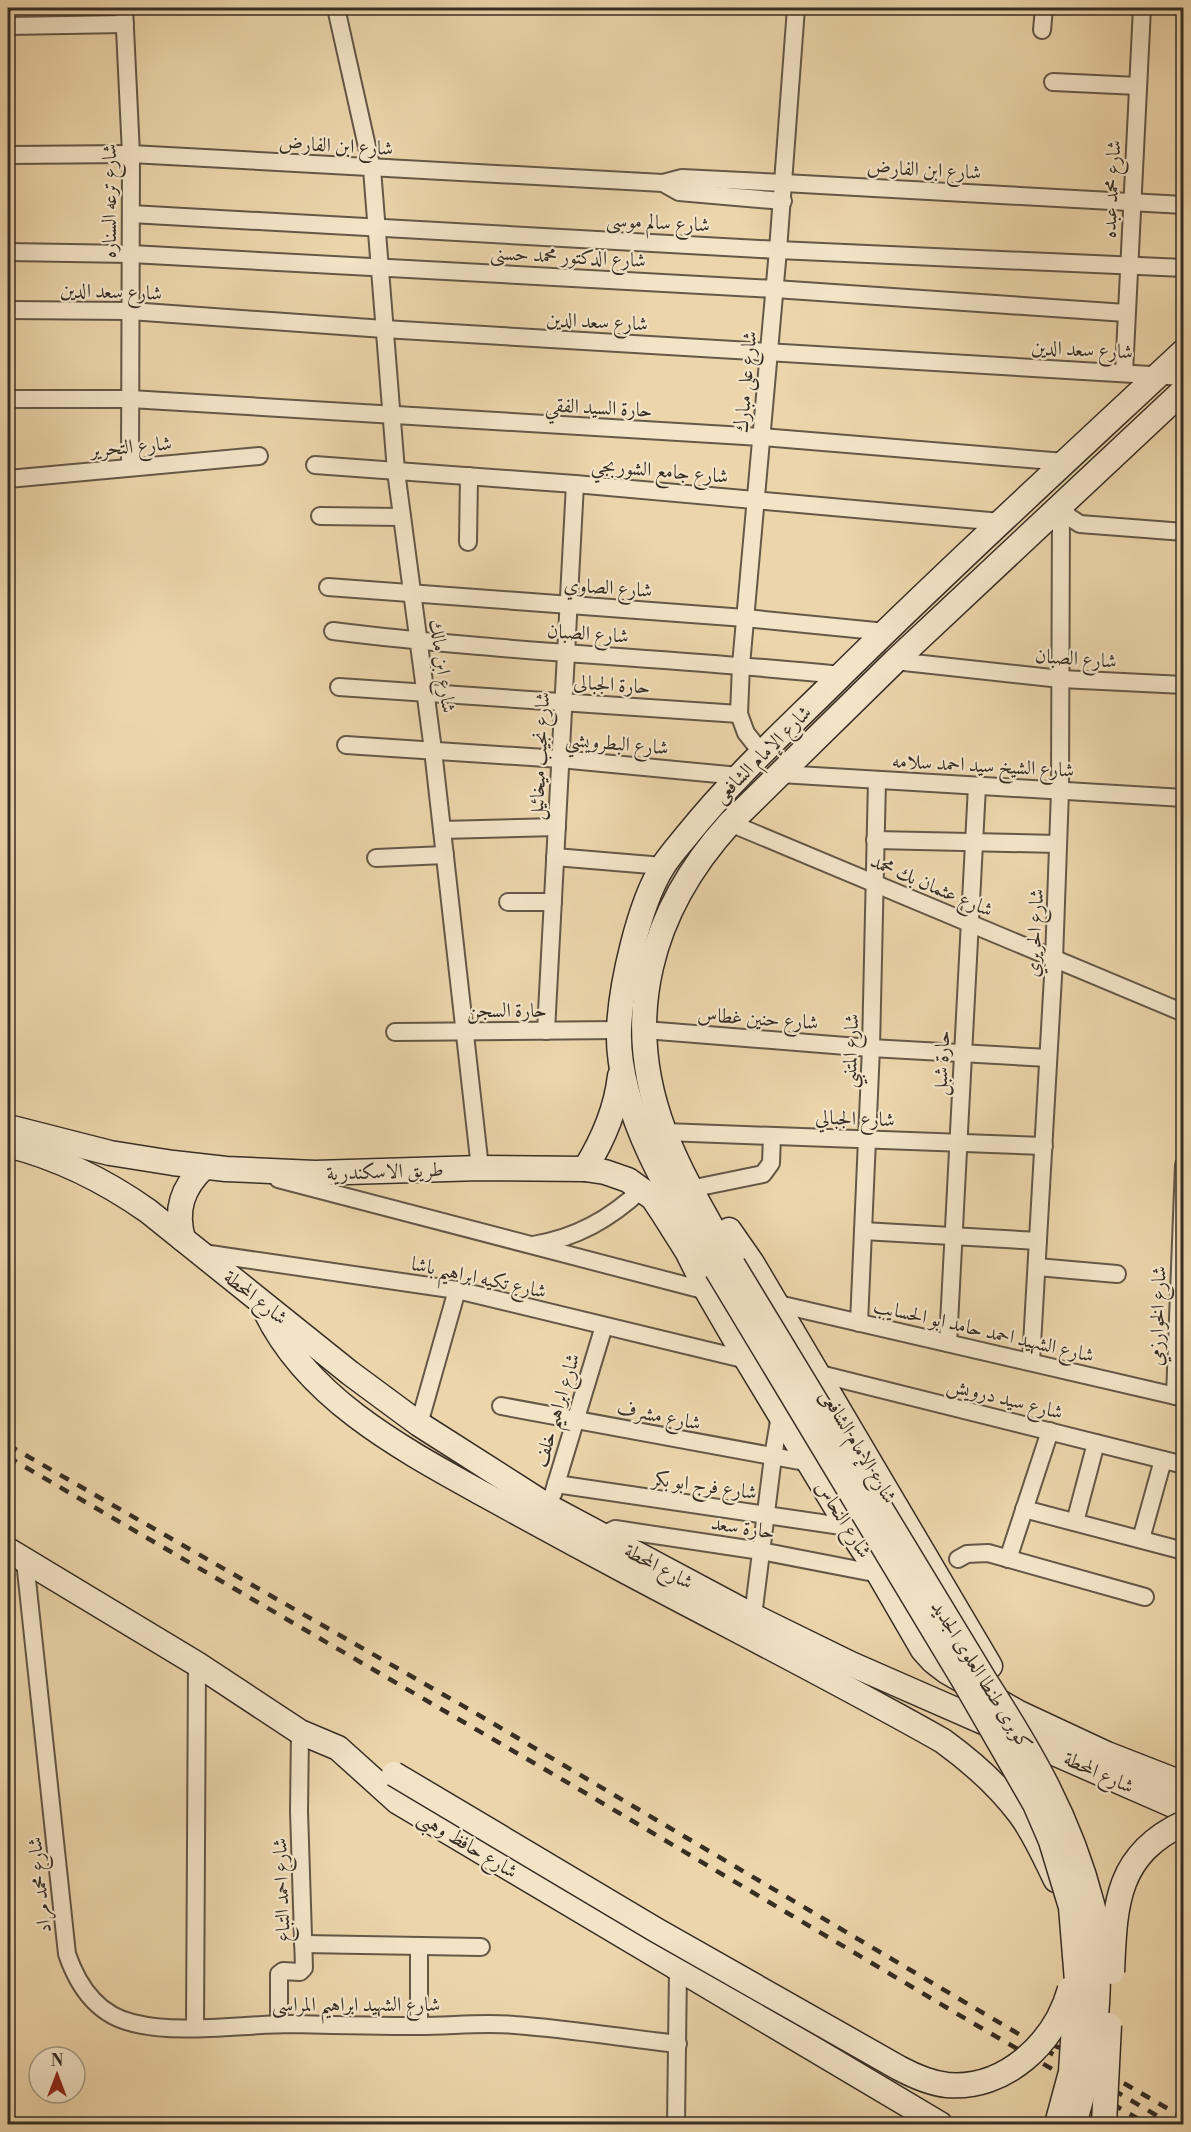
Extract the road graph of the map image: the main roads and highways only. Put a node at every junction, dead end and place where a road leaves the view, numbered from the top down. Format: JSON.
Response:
{"nodes":[{"id":1,"x":1184,"y":351,"type":"edge"},
{"id":2,"x":1184,"y":390,"type":"edge"},
{"id":3,"x":621,"y":1065,"type":"junction"},
{"id":4,"x":8,"y":1127,"type":"edge"},
{"id":5,"x":8,"y":1145,"type":"edge"},
{"id":6,"x":204,"y":1167,"type":"junction"},
{"id":7,"x":585,"y":1169,"type":"junction"},
{"id":8,"x":690,"y":1189,"type":"junction"},
{"id":9,"x":191,"y":1246,"type":"junction"},
{"id":10,"x":719,"y":1275,"type":"junction"},
{"id":11,"x":260,"y":1300,"type":"junction"},
{"id":12,"x":16,"y":1555,"type":"edge"},
{"id":13,"x":933,"y":1661,"type":"junction"},
{"id":14,"x":916,"y":1693,"type":"junction"},
{"id":15,"x":1017,"y":1712,"type":"junction"},
{"id":16,"x":338,"y":1748,"type":"junction"},
{"id":17,"x":1184,"y":1784,"type":"edge"},
{"id":18,"x":1184,"y":1810,"type":"edge"},
{"id":19,"x":1184,"y":1823,"type":"edge"},
{"id":20,"x":1071,"y":1907,"type":"junction"},
{"id":21,"x":1075,"y":1960,"type":"junction"},
{"id":22,"x":940,"y":2124,"type":"edge"},
{"id":23,"x":1057,"y":2124,"type":"edge"},
{"id":24,"x":1074,"y":2124,"type":"edge"},
{"id":25,"x":1104,"y":2124,"type":"edge"}],
"edges":[{"from":1,"to":3,"type":"main road","name":"شارع الإمام الشافعى"},
{"from":2,"to":8,"type":"main road","name":"شارع الإمام الشافعى"},
{"from":3,"to":7,"type":"main road"},
{"from":3,"to":10,"type":"main road","name":"شارع الإمام الشافعى"},
{"from":4,"to":6,"type":"main road","name":"طريق الاسكندرية"},
{"from":5,"to":9,"type":"main road"},
{"from":6,"to":7,"type":"main road","name":"طريق الاسكندرية"},
{"from":6,"to":9,"type":"main road"},
{"from":7,"to":10,"type":"main road","name":"طريق الاسكندرية"},
{"from":8,"to":10,"type":"main road","name":"شارع الإمام الشافعى"},
{"from":8,"to":15,"type":"main road","name":"شارع الإمام الشافعى"},
{"from":9,"to":11,"type":"main road","name":"شارع المحطة"},
{"from":10,"to":13,"type":"main road","name":"شارع النحاس"},
{"from":10,"to":20,"type":"main road","name":"كوبرى طنطا العلوى الجديد","bridge":true},
{"from":10,"to":24,"type":"main road","name":"كوبرى طنطا العلوى الجديد","bridge":true},
{"from":11,"to":14,"type":"main road","name":"شارع المحطة"},
{"from":11,"to":20,"type":"main road","bridge":true},
{"from":12,"to":16,"type":"main road","name":"شارع حافظ وهبى"},
{"from":13,"to":14,"type":"main road"},
{"from":13,"to":15,"type":"main road","name":"شارع النحاس"},
{"from":14,"to":18,"type":"main road","name":"شارع المحطة"},
{"from":15,"to":17,"type":"main road","name":"شارع المحطة"},
{"from":16,"to":21,"type":"main road","bridge":true},
{"from":16,"to":22,"type":"main road","name":"شارع حافظ وهبى"},
{"from":19,"to":25,"type":"main road","bridge":true},
{"from":20,"to":21,"type":"main road","name":"كوبرى طنطا العلوى الجديد","bridge":true},
{"from":21,"to":23,"type":"main road","name":"كوبرى طنطا العلوى الجديد","bridge":true}]}
